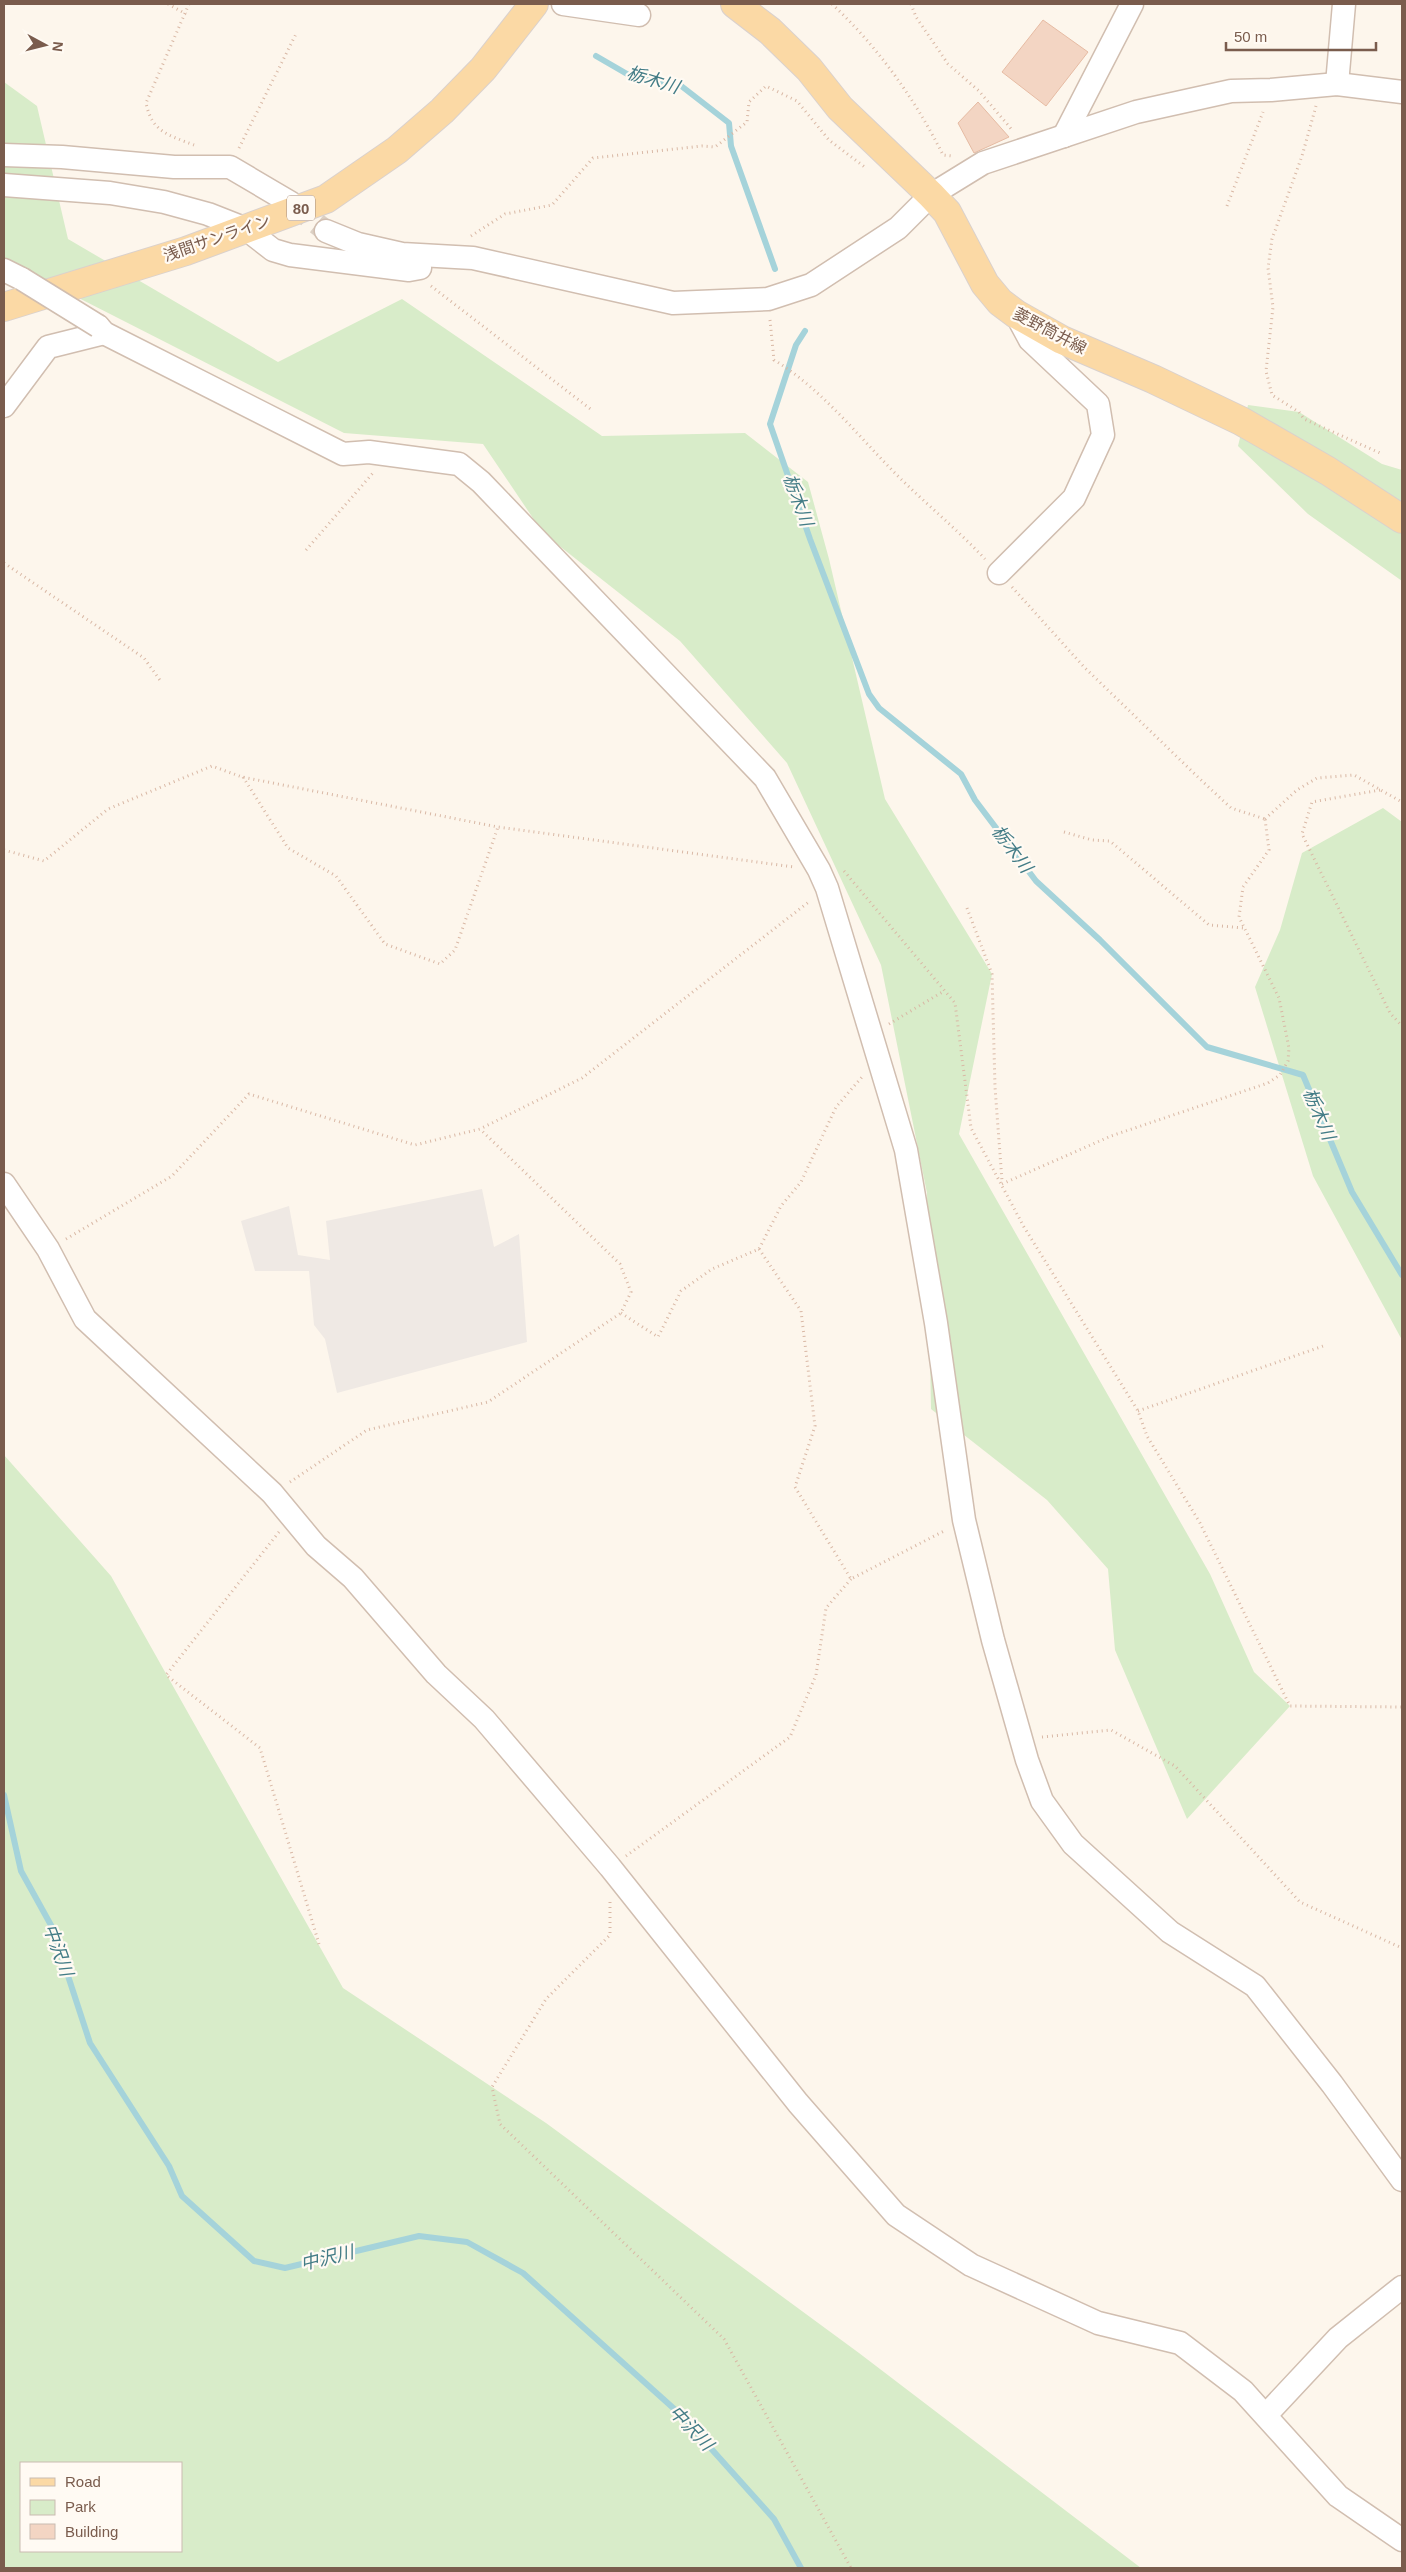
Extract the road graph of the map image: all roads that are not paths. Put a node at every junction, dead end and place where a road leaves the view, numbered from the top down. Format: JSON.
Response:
{"nodes":[{"id":1,"x":534,"y":4,"type":"edge"},
{"id":2,"x":563,"y":4,"type":"edge"},
{"id":3,"x":735,"y":4,"type":"edge"},
{"id":4,"x":1132,"y":4,"type":"edge"},
{"id":5,"x":1344,"y":4,"type":"edge"},
{"id":6,"x":639,"y":14,"type":"dead end"},
{"id":7,"x":1329,"y":85,"type":"junction"},
{"id":8,"x":1402,"y":92,"type":"edge"},
{"id":9,"x":1064,"y":136,"type":"junction"},
{"id":10,"x":4,"y":155,"type":"edge"},
{"id":11,"x":4,"y":185,"type":"edge"},
{"id":12,"x":931,"y":195,"type":"junction"},
{"id":13,"x":291,"y":203,"type":"tunnel mouth"},
{"id":14,"x":246,"y":229,"type":"junction"},
{"id":15,"x":326,"y":231,"type":"tunnel mouth"},
{"id":16,"x":473,"y":258,"type":"junction"},
{"id":17,"x":13,"y":274,"type":"edge"},
{"id":18,"x":4,"y":307,"type":"edge"},
{"id":19,"x":1016,"y":314,"type":"junction"},
{"id":20,"x":101,"y":329,"type":"junction"},
{"id":21,"x":4,"y":406,"type":"edge"},
{"id":22,"x":1402,"y":518,"type":"edge"},
{"id":23,"x":999,"y":573,"type":"road end"},
{"id":24,"x":4,"y":1184,"type":"edge"},
{"id":25,"x":1402,"y":2180,"type":"edge"},
{"id":26,"x":1402,"y":2287,"type":"edge"},
{"id":27,"x":1266,"y":2415,"type":"junction"},
{"id":28,"x":1402,"y":2540,"type":"edge"}],
"edges":[{"from":1,"to":14,"type":"main road","name":"浅間サンライン","number":"80"},
{"from":2,"to":6,"type":"street"},
{"from":3,"to":12,"type":"main road","name":"菱野筒井線"},
{"from":4,"to":9,"type":"street"},
{"from":5,"to":7,"type":"street"},
{"from":7,"to":8,"type":"street"},
{"from":7,"to":9,"type":"street"},
{"from":9,"to":12,"type":"street"},
{"from":10,"to":13,"type":"street"},
{"from":11,"to":14,"type":"street"},
{"from":12,"to":16,"type":"street"},
{"from":12,"to":19,"type":"main road","name":"菱野筒井線"},
{"from":14,"to":16,"type":"street"},
{"from":14,"to":18,"type":"main road","name":"浅間サンライン","number":"80"},
{"from":15,"to":16,"type":"street"},
{"from":17,"to":20,"type":"street","bridge":true},
{"from":19,"to":22,"type":"main road","name":"菱野筒井線"},
{"from":19,"to":23,"type":"street"},
{"from":20,"to":21,"type":"street"},
{"from":20,"to":25,"type":"street"},
{"from":24,"to":27,"type":"street"},
{"from":26,"to":27,"type":"street"},
{"from":27,"to":28,"type":"street"}]}
